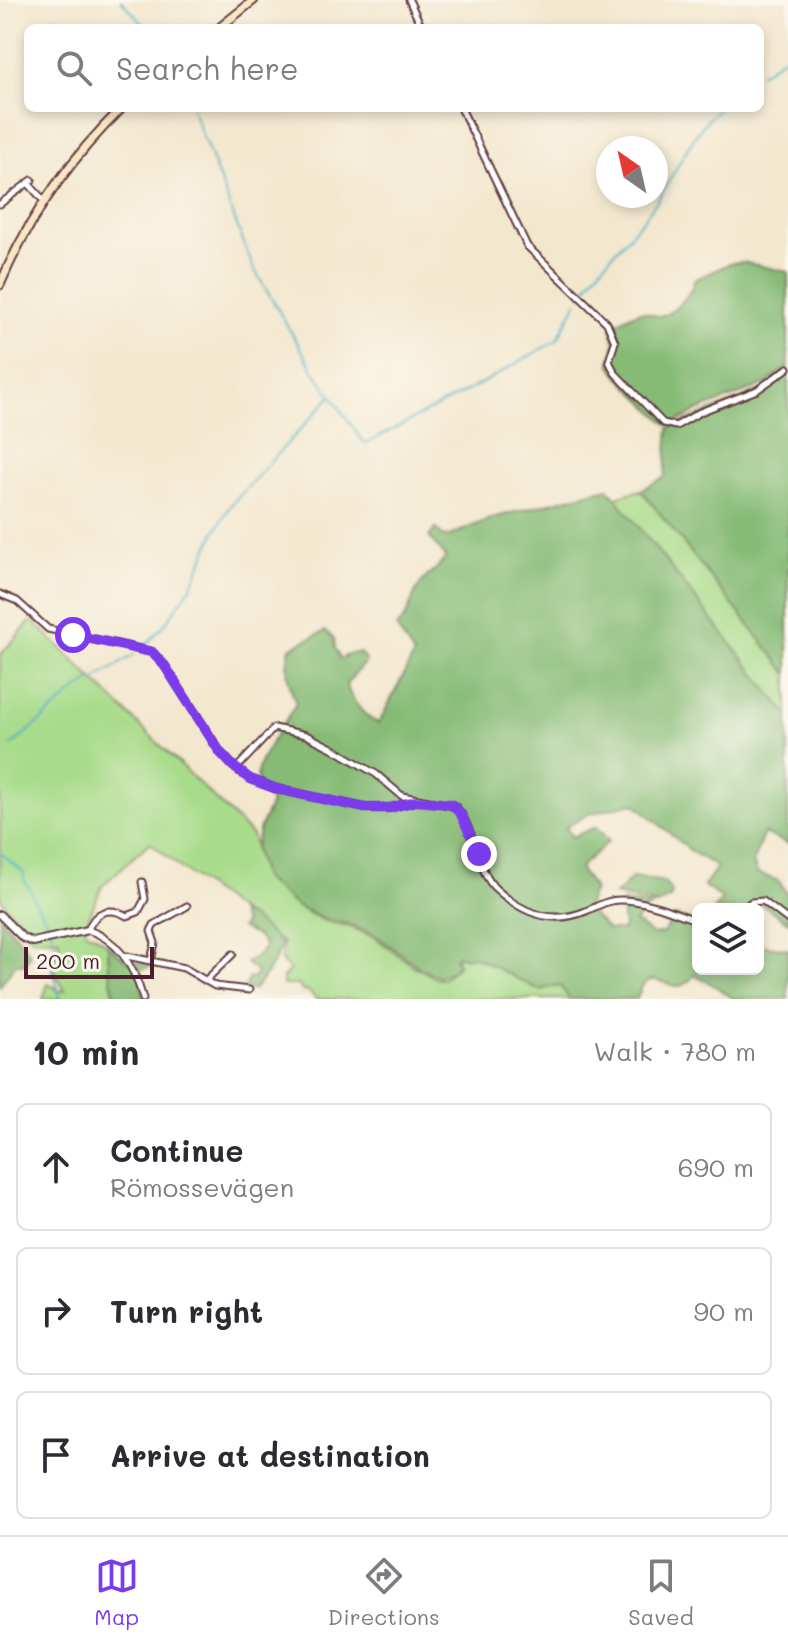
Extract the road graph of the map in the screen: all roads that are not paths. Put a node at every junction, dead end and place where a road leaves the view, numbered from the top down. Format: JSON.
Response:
{"nodes":[{"id":1,"x":254,"y":0,"type":"edge"},
{"id":2,"x":409,"y":0,"type":"edge"},
{"id":3,"x":224,"y":24,"type":"edge"},
{"id":4,"x":420,"y":24,"type":"edge"},
{"id":5,"x":118,"y":112,"type":"edge"},
{"id":6,"x":463,"y":112,"type":"edge"},
{"id":7,"x":44,"y":201,"type":"junction"},
{"id":8,"x":0,"y":204,"type":"edge"},
{"id":9,"x":0,"y":285,"type":"edge"},
{"id":10,"x":788,"y":368,"type":"edge"},
{"id":11,"x":0,"y":594,"type":"edge"},
{"id":12,"x":236,"y":769,"type":"junction"},
{"id":13,"x":415,"y":801,"type":"junction"},
{"id":14,"x":142,"y":882,"type":"dead end"},
{"id":15,"x":750,"y":903,"type":"edge"},
{"id":16,"x":187,"y":906,"type":"dead end"},
{"id":17,"x":0,"y":915,"type":"edge"},
{"id":18,"x":692,"y":919,"type":"edge"},
{"id":19,"x":788,"y":920,"type":"edge"},
{"id":20,"x":88,"y":930,"type":"junction"},
{"id":21,"x":233,"y":954,"type":"dead end"},
{"id":22,"x":126,"y":956,"type":"junction"},
{"id":23,"x":151,"y":960,"type":"junction"},
{"id":24,"x":205,"y":981,"type":"junction"},
{"id":25,"x":249,"y":990,"type":"dead end"},
{"id":26,"x":143,"y":999,"type":"edge"}],
"edges":[{"from":1,"to":3,"type":"main road"},
{"from":2,"to":4,"type":"street"},
{"from":5,"to":7,"type":"main road"},
{"from":6,"to":10,"type":"street"},
{"from":7,"to":8,"type":"street"},
{"from":7,"to":9,"type":"main road"},
{"from":11,"to":12,"type":"street"},
{"from":12,"to":13,"type":"street"},
{"from":12,"to":13,"type":"street"},
{"from":13,"to":18,"type":"street"},
{"from":14,"to":20,"type":"street"},
{"from":15,"to":19,"type":"street"},
{"from":16,"to":23,"type":"street"},
{"from":17,"to":20,"type":"street"},
{"from":20,"to":22,"type":"street"},
{"from":21,"to":24,"type":"street"},
{"from":22,"to":23,"type":"street"},
{"from":22,"to":26,"type":"street"},
{"from":23,"to":24,"type":"street"},
{"from":24,"to":25,"type":"street"}]}
